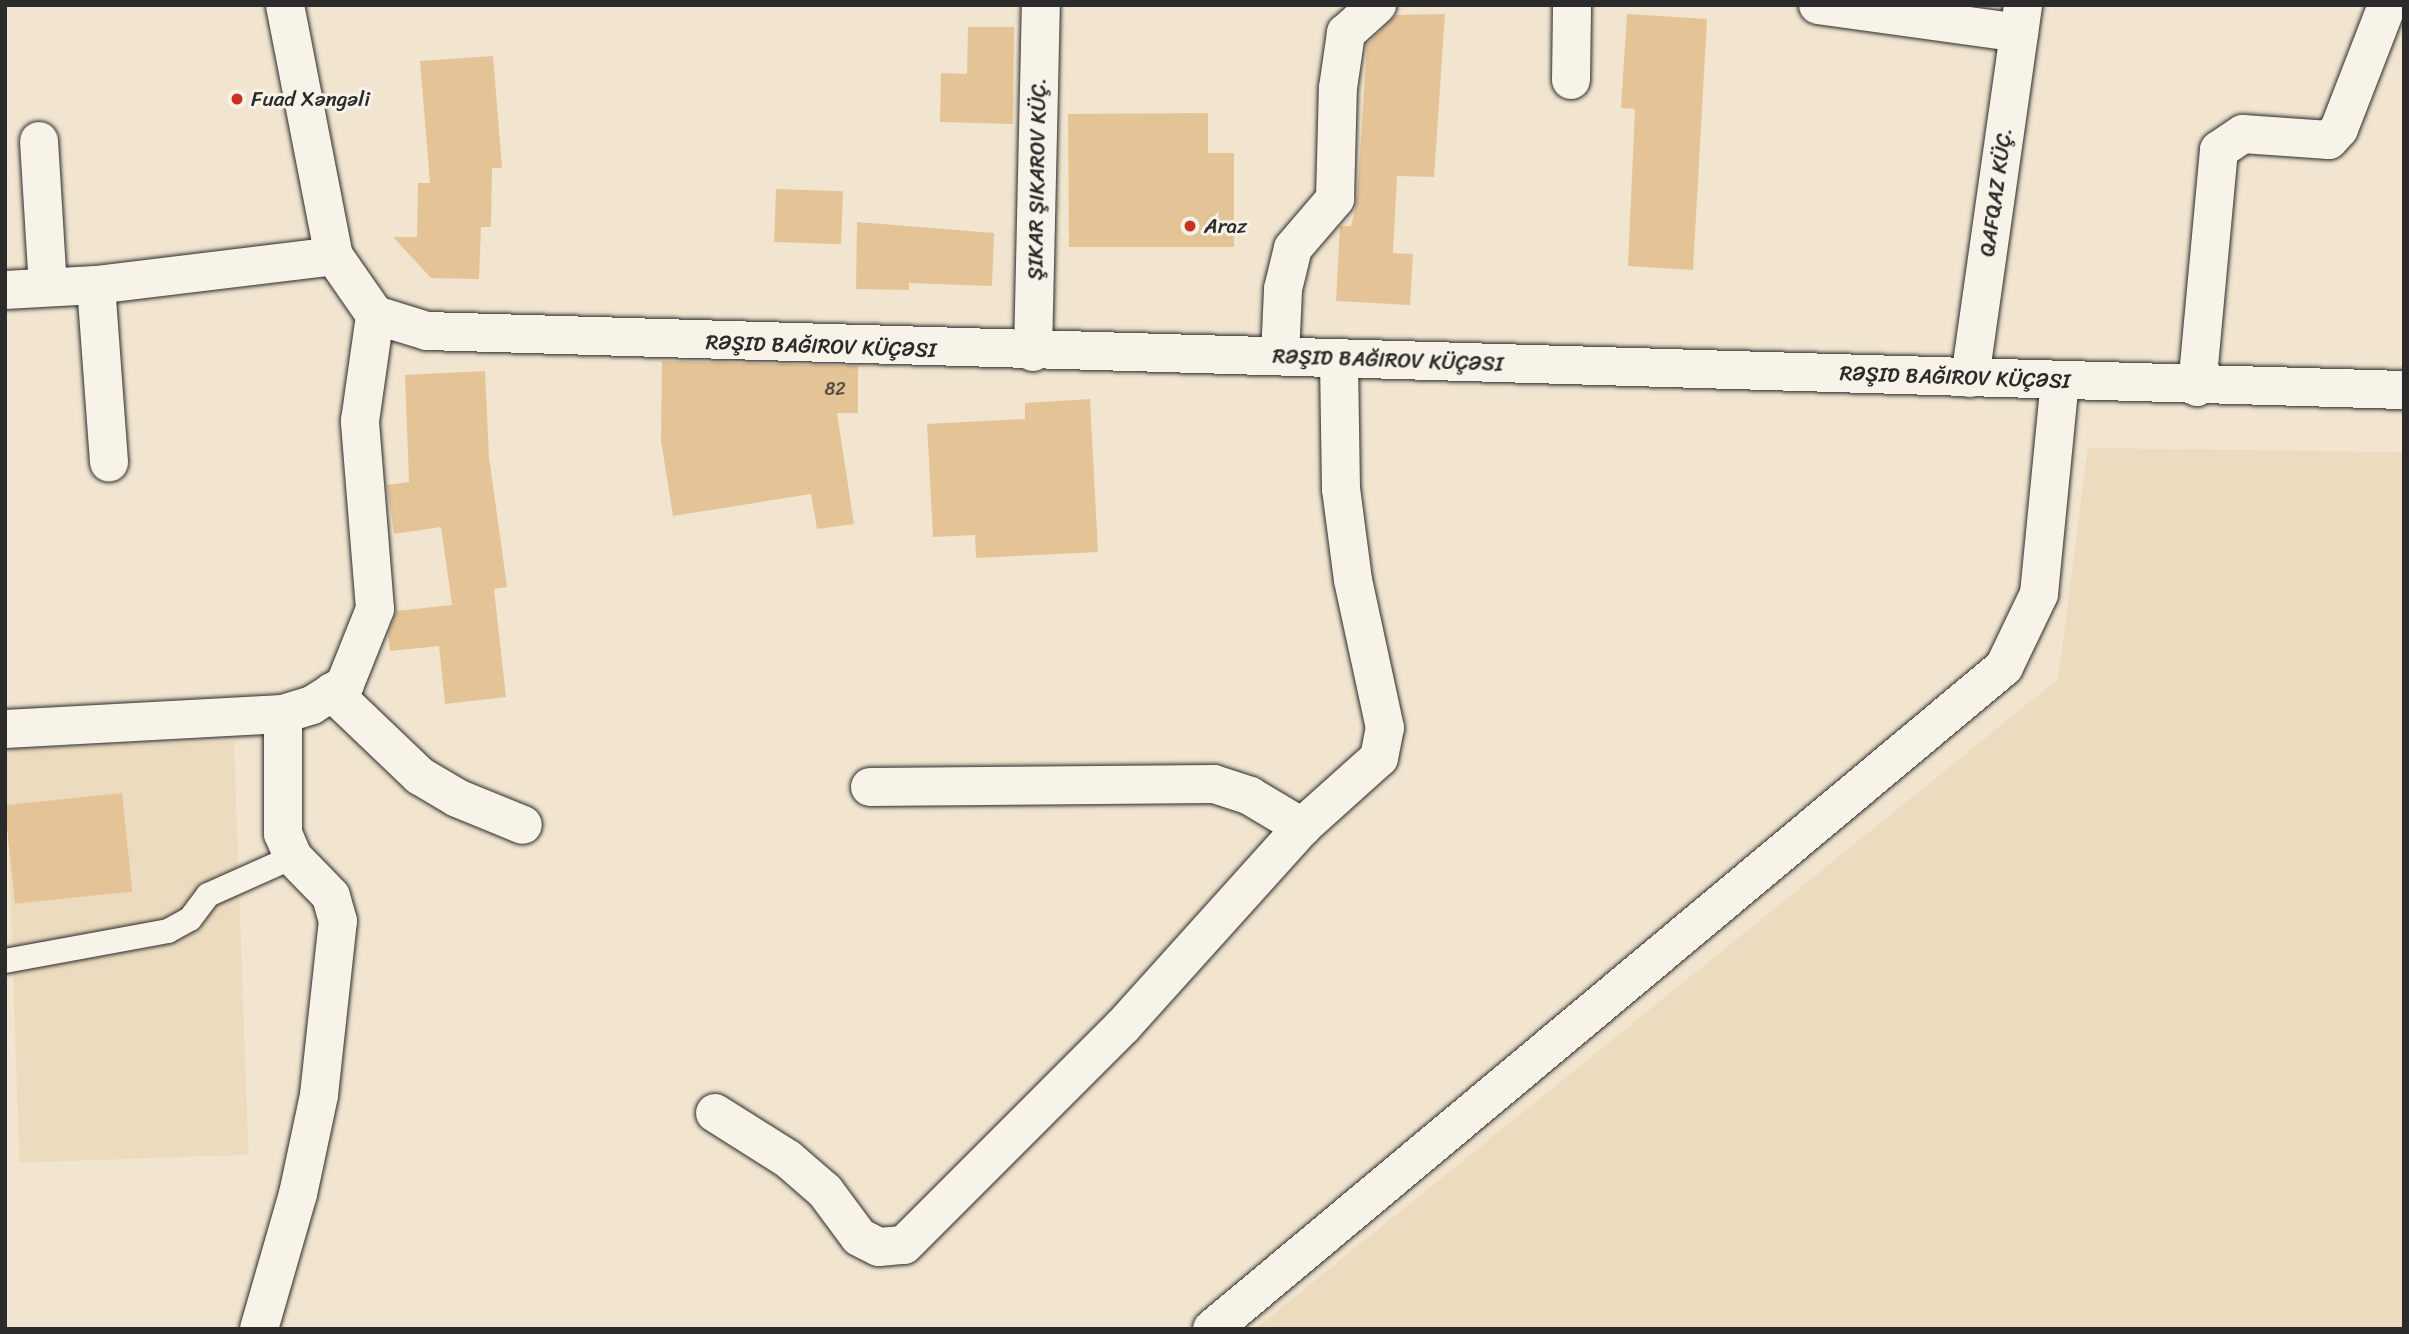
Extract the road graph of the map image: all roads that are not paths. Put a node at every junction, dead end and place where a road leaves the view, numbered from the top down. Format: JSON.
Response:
{"nodes":[{"id":1,"x":285,"y":5,"type":"edge"},
{"id":2,"x":1041,"y":5,"type":"edge"},
{"id":3,"x":1377,"y":5,"type":"edge"},
{"id":4,"x":1572,"y":5,"type":"edge"},
{"id":5,"x":1818,"y":5,"type":"edge"},
{"id":6,"x":2387,"y":5,"type":"edge"},
{"id":7,"x":2021,"y":19,"type":"edge"},
{"id":8,"x":1571,"y":80,"type":"dead end"},
{"id":9,"x":39,"y":141,"type":"dead end"},
{"id":10,"x":334,"y":256,"type":"junction"},
{"id":11,"x":96,"y":285,"type":"junction"},
{"id":12,"x":48,"y":287,"type":"junction"},
{"id":13,"x":5,"y":290,"type":"edge"},
{"id":14,"x":375,"y":314,"type":"junction"},
{"id":15,"x":1033,"y":352,"type":"junction"},
{"id":16,"x":1280,"y":356,"type":"junction"},
{"id":17,"x":1339,"y":358,"type":"junction"},
{"id":18,"x":1970,"y":378,"type":"junction"},
{"id":19,"x":2060,"y":380,"type":"junction"},
{"id":20,"x":2197,"y":387,"type":"junction"},
{"id":21,"x":2404,"y":390,"type":"edge"},
{"id":22,"x":109,"y":463,"type":"dead end"},
{"id":23,"x":332,"y":692,"type":"junction"},
{"id":24,"x":283,"y":714,"type":"junction"},
{"id":25,"x":5,"y":729,"type":"edge"},
{"id":26,"x":870,"y":787,"type":"dead end"},
{"id":27,"x":523,"y":825,"type":"dead end"},
{"id":28,"x":1302,"y":827,"type":"junction"},
{"id":29,"x":293,"y":857,"type":"junction"},
{"id":30,"x":5,"y":961,"type":"edge"},
{"id":31,"x":715,"y":1113,"type":"dead end"},
{"id":32,"x":259,"y":1329,"type":"edge"},
{"id":33,"x":1212,"y":1329,"type":"edge"}],
"edges":[{"from":1,"to":10,"type":"street"},
{"from":2,"to":15,"type":"street","name":"ŞIKAR ŞIKAROV KÜÇ."},
{"from":3,"to":16,"type":"street"},
{"from":4,"to":8,"type":"street"},
{"from":5,"to":7,"type":"street"},
{"from":6,"to":20,"type":"street"},
{"from":7,"to":18,"type":"street","name":"QAFQAZ KÜÇ."},
{"from":9,"to":12,"type":"street"},
{"from":10,"to":11,"type":"street"},
{"from":10,"to":14,"type":"street"},
{"from":11,"to":12,"type":"street"},
{"from":11,"to":22,"type":"street"},
{"from":12,"to":13,"type":"street"},
{"from":14,"to":15,"type":"street"},
{"from":14,"to":23,"type":"street"},
{"from":15,"to":16,"type":"street"},
{"from":16,"to":17,"type":"street"},
{"from":17,"to":18,"type":"street"},
{"from":17,"to":28,"type":"street"},
{"from":18,"to":19,"type":"street"},
{"from":19,"to":20,"type":"street"},
{"from":19,"to":33,"type":"street"},
{"from":20,"to":21,"type":"street"},
{"from":23,"to":24,"type":"street"},
{"from":23,"to":27,"type":"street"},
{"from":24,"to":25,"type":"street"},
{"from":24,"to":29,"type":"street"},
{"from":26,"to":28,"type":"street"},
{"from":28,"to":31,"type":"street"},
{"from":29,"to":30,"type":"lane"},
{"from":29,"to":32,"type":"street"}]}
